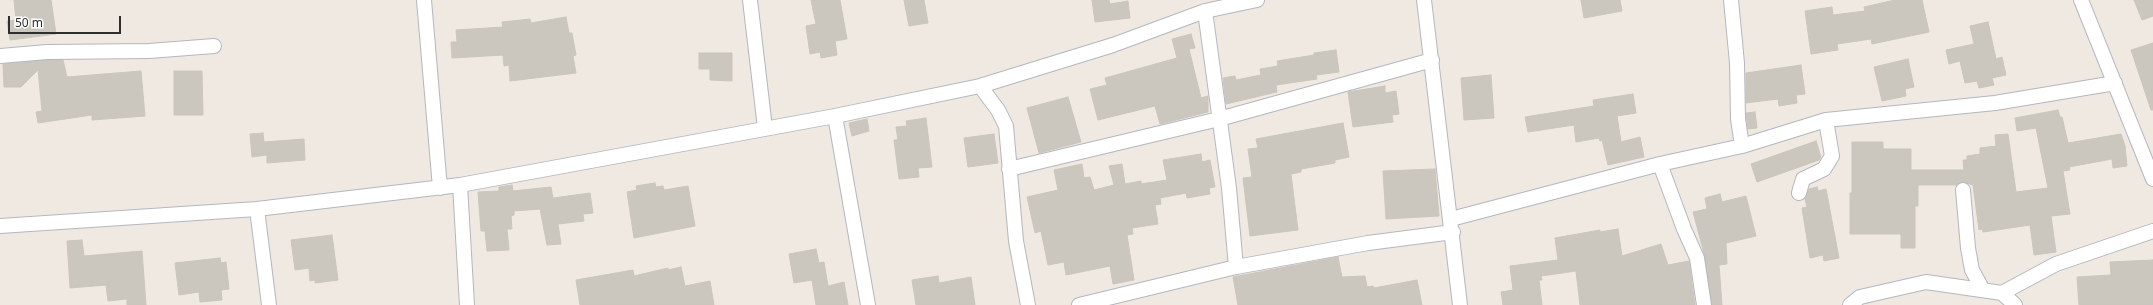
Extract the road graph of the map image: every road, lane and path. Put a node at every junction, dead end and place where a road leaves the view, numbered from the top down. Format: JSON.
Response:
{"nodes":[{"id":1,"x":424,"y":0,"type":"edge"},
{"id":2,"x":750,"y":0,"type":"edge"},
{"id":3,"x":1257,"y":0,"type":"edge"},
{"id":4,"x":1424,"y":0,"type":"edge"},
{"id":5,"x":1731,"y":0,"type":"edge"},
{"id":6,"x":2081,"y":0,"type":"edge"},
{"id":7,"x":1233,"y":3,"type":"edge"},
{"id":8,"x":1205,"y":11,"type":"junction"},
{"id":9,"x":214,"y":46,"type":"dead end"},
{"id":10,"x":0,"y":56,"type":"edge"},
{"id":11,"x":1432,"y":60,"type":"junction"},
{"id":12,"x":2115,"y":83,"type":"junction"},
{"id":13,"x":980,"y":86,"type":"junction"},
{"id":14,"x":836,"y":116,"type":"junction"},
{"id":15,"x":1219,"y":118,"type":"junction"},
{"id":16,"x":1826,"y":120,"type":"junction"},
{"id":17,"x":765,"y":128,"type":"junction"},
{"id":18,"x":1742,"y":146,"type":"junction"},
{"id":19,"x":1660,"y":164,"type":"junction"},
{"id":20,"x":1008,"y":169,"type":"junction"},
{"id":21,"x":2153,"y":179,"type":"edge"},
{"id":22,"x":460,"y":185,"type":"junction"},
{"id":23,"x":440,"y":188,"type":"junction"},
{"id":24,"x":1963,"y":190,"type":"dead end"},
{"id":25,"x":1799,"y":193,"type":"dead end"},
{"id":26,"x":257,"y":209,"type":"junction"},
{"id":27,"x":0,"y":226,"type":"edge"},
{"id":28,"x":1452,"y":226,"type":"junction"},
{"id":29,"x":2153,"y":231,"type":"edge"},
{"id":30,"x":1236,"y":267,"type":"junction"},
{"id":31,"x":1983,"y":290,"type":"junction"},
{"id":32,"x":2004,"y":299,"type":"edge"},
{"id":33,"x":269,"y":305,"type":"edge"},
{"id":34,"x":467,"y":305,"type":"edge"},
{"id":35,"x":868,"y":305,"type":"edge"},
{"id":36,"x":1028,"y":305,"type":"edge"},
{"id":37,"x":1079,"y":305,"type":"edge"},
{"id":38,"x":1460,"y":305,"type":"edge"},
{"id":39,"x":1704,"y":305,"type":"edge"},
{"id":40,"x":1850,"y":305,"type":"edge"},
{"id":41,"x":2015,"y":305,"type":"edge"}],
"edges":[{"from":1,"to":23,"type":"street"},
{"from":2,"to":17,"type":"street"},
{"from":3,"to":7,"type":"street"},
{"from":4,"to":11,"type":"street"},
{"from":5,"to":18,"type":"street"},
{"from":6,"to":12,"type":"street"},
{"from":7,"to":8,"type":"street"},
{"from":8,"to":13,"type":"street"},
{"from":8,"to":15,"type":"street"},
{"from":9,"to":10,"type":"street"},
{"from":11,"to":15,"type":"street"},
{"from":11,"to":28,"type":"street"},
{"from":12,"to":16,"type":"street"},
{"from":12,"to":21,"type":"street"},
{"from":13,"to":14,"type":"street"},
{"from":13,"to":20,"type":"street"},
{"from":14,"to":17,"type":"street"},
{"from":14,"to":35,"type":"street"},
{"from":15,"to":20,"type":"street"},
{"from":15,"to":30,"type":"street"},
{"from":16,"to":18,"type":"street"},
{"from":16,"to":25,"type":"street"},
{"from":17,"to":22,"type":"street"},
{"from":18,"to":19,"type":"street"},
{"from":19,"to":28,"type":"street"},
{"from":19,"to":39,"type":"street"},
{"from":20,"to":36,"type":"street"},
{"from":22,"to":23,"type":"street"},
{"from":22,"to":34,"type":"street"},
{"from":23,"to":26,"type":"street"},
{"from":24,"to":31,"type":"street"},
{"from":26,"to":27,"type":"street"},
{"from":26,"to":33,"type":"street"},
{"from":28,"to":30,"type":"street"},
{"from":28,"to":38,"type":"street"},
{"from":29,"to":32,"type":"street"},
{"from":30,"to":37,"type":"street"},
{"from":31,"to":32,"type":"street"},
{"from":31,"to":40,"type":"street"},
{"from":32,"to":41,"type":"street"}]}
